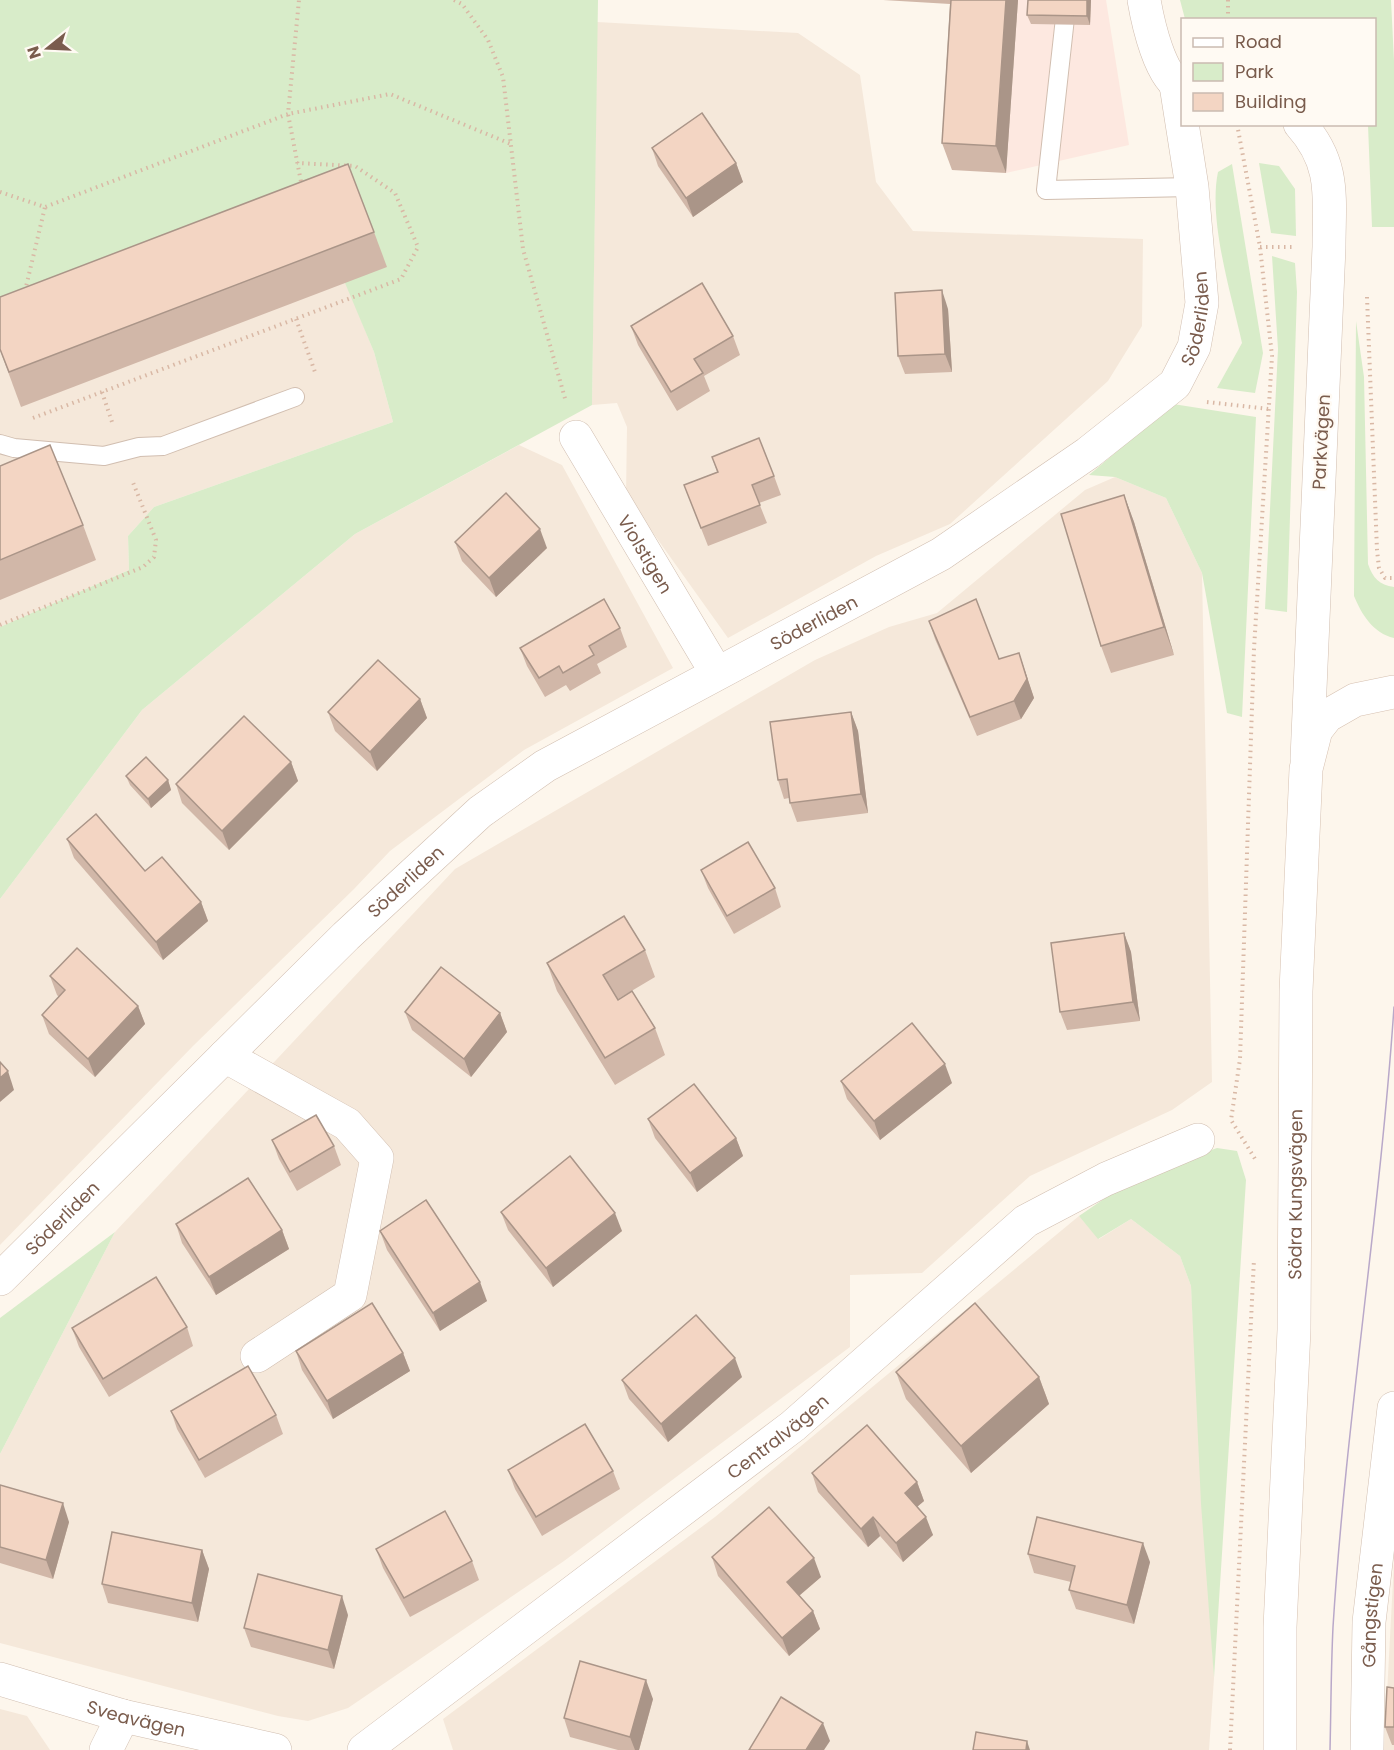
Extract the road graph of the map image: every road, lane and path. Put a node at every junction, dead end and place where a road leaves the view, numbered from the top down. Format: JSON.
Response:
{"nodes":[{"id":1,"x":299,"y":0,"type":"edge"},
{"id":2,"x":454,"y":0,"type":"edge"},
{"id":3,"x":1066,"y":0,"type":"edge"},
{"id":4,"x":1144,"y":0,"type":"edge"},
{"id":5,"x":1228,"y":0,"type":"edge"},
{"id":6,"x":1228,"y":18,"type":"edge"},
{"id":7,"x":1179,"y":87,"type":"edge"},
{"id":8,"x":1181,"y":102,"type":"edge"},
{"id":9,"x":288,"y":114,"type":"junction"},
{"id":10,"x":1184,"y":126,"type":"edge"},
{"id":11,"x":1237,"y":126,"type":"edge"},
{"id":12,"x":1302,"y":126,"type":"edge"},
{"id":13,"x":511,"y":144,"type":"junction"},
{"id":14,"x":297,"y":163,"type":"junction"},
{"id":15,"x":1192,"y":187,"type":"junction"},
{"id":16,"x":0,"y":192,"type":"edge"},
{"id":17,"x":303,"y":192,"type":"edge"},
{"id":18,"x":45,"y":207,"type":"junction"},
{"id":19,"x":24,"y":294,"type":"edge"},
{"id":20,"x":296,"y":319,"type":"junction"},
{"id":21,"x":1175,"y":384,"type":"junction"},
{"id":22,"x":295,"y":397,"type":"joint"},
{"id":23,"x":1269,"y":409,"type":"junction"},
{"id":24,"x":576,"y":437,"type":"joint"},
{"id":25,"x":7,"y":446,"type":"edge"},
{"id":26,"x":121,"y":452,"type":"junction"},
{"id":27,"x":0,"y":625,"type":"edge"},
{"id":28,"x":716,"y":672,"type":"junction"},
{"id":29,"x":1394,"y":692,"type":"edge"},
{"id":30,"x":1306,"y":768,"type":"junction"},
{"id":31,"x":225,"y":1056,"type":"junction"},
{"id":32,"x":1197,"y":1140,"type":"dead end"},
{"id":33,"x":1258,"y":1165,"type":"dead end"},
{"id":34,"x":1254,"y":1249,"type":"dead end"},
{"id":35,"x":0,"y":1279,"type":"edge"},
{"id":36,"x":257,"y":1356,"type":"dead end"},
{"id":37,"x":1394,"y":1408,"type":"edge"},
{"id":38,"x":0,"y":1679,"type":"edge"},
{"id":39,"x":123,"y":1716,"type":"junction"},
{"id":40,"x":106,"y":1750,"type":"edge"},
{"id":41,"x":275,"y":1750,"type":"edge"},
{"id":42,"x":364,"y":1750,"type":"edge"},
{"id":43,"x":1230,"y":1750,"type":"edge"},
{"id":44,"x":1280,"y":1750,"type":"edge"},
{"id":45,"x":1367,"y":1750,"type":"edge"}],
"edges":[{"from":1,"to":9,"type":"path"},
{"from":2,"to":13,"type":"path"},
{"from":3,"to":15,"type":"lane"},
{"from":4,"to":7,"type":"street"},
{"from":5,"to":6,"type":"path"},
{"from":7,"to":8,"type":"street","name":"Söderliden"},
{"from":9,"to":13,"type":"path"},
{"from":9,"to":14,"type":"path"},
{"from":9,"to":18,"type":"path"},
{"from":10,"to":15,"type":"street","name":"Söderliden"},
{"from":11,"to":23,"type":"path"},
{"from":12,"to":30,"type":"street","name":"Parkvägen"},
{"from":13,"to":24,"type":"path"},
{"from":14,"to":17,"type":"path"},
{"from":14,"to":20,"type":"path"},
{"from":15,"to":21,"type":"street","name":"Söderliden"},
{"from":16,"to":18,"type":"path"},
{"from":18,"to":19,"type":"path"},
{"from":20,"to":22,"type":"path"},
{"from":20,"to":25,"type":"path"},
{"from":21,"to":23,"type":"path"},
{"from":21,"to":28,"type":"street","name":"Söderliden"},
{"from":22,"to":26,"type":"lane"},
{"from":23,"to":33,"type":"path"},
{"from":24,"to":28,"type":"street","name":"Violstigen"},
{"from":25,"to":26,"type":"lane"},
{"from":26,"to":27,"type":"path"},
{"from":28,"to":31,"type":"street","name":"Söderliden"},
{"from":29,"to":30,"type":"street","name":"Södra Kungsvägen"},
{"from":30,"to":44,"type":"street","name":"Södra Kungsvägen"},
{"from":31,"to":35,"type":"street","name":"Söderliden"},
{"from":31,"to":36,"type":"street"},
{"from":32,"to":42,"type":"street","name":"Centralvägen"},
{"from":34,"to":43,"type":"path"},
{"from":37,"to":45,"type":"street","name":"Gångstigen"},
{"from":38,"to":39,"type":"street","name":"Sveavägen"},
{"from":39,"to":40,"type":"street"},
{"from":39,"to":41,"type":"street","name":"Sveavägen"}]}
